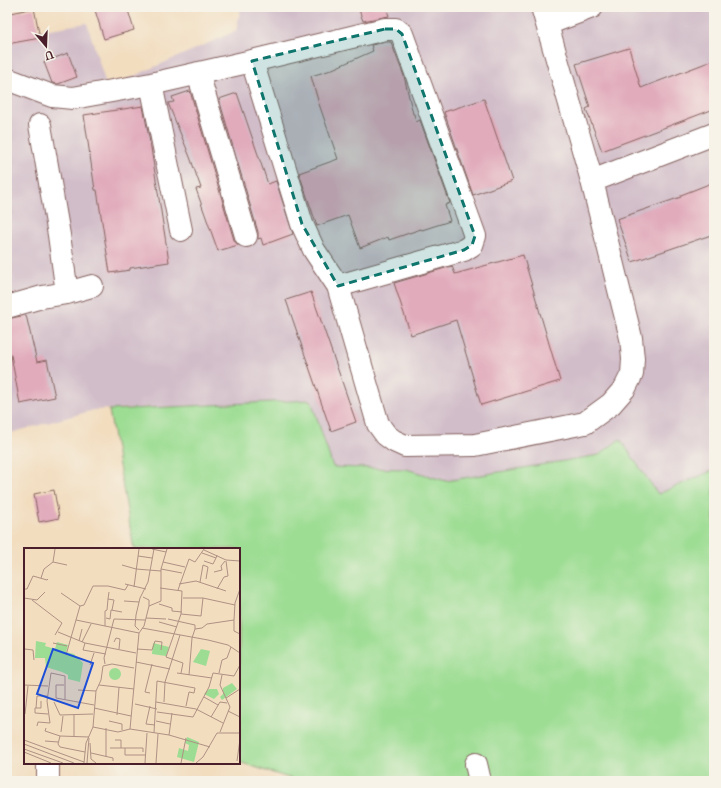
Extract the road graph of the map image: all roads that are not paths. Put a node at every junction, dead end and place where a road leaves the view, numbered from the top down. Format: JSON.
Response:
{"nodes":[{"id":1,"x":592,"y":7,"type":"edge"},
{"id":2,"x":545,"y":15,"type":"edge"},
{"id":3,"x":252,"y":61,"type":"junction"},
{"id":4,"x":198,"y":73,"type":"junction"},
{"id":5,"x":7,"y":79,"type":"edge"},
{"id":6,"x":151,"y":84,"type":"junction"},
{"id":7,"x":40,"y":124,"type":"dead end"},
{"id":8,"x":714,"y":134,"type":"edge"},
{"id":9,"x":592,"y":182,"type":"junction"},
{"id":10,"x":181,"y":230,"type":"dead end"},
{"id":11,"x":246,"y":236,"type":"dead end"},
{"id":12,"x":92,"y":286,"type":"dead end"},
{"id":13,"x":338,"y":286,"type":"junction"},
{"id":14,"x":67,"y":293,"type":"junction"},
{"id":15,"x":7,"y":307,"type":"edge"},
{"id":16,"x":48,"y":764,"type":"edge"},
{"id":17,"x":48,"y":781,"type":"edge"}],
"edges":[{"from":1,"to":2,"type":"street"},
{"from":2,"to":9,"type":"street"},
{"from":3,"to":4,"type":"street"},
{"from":3,"to":13,"type":"street"},
{"from":3,"to":13,"type":"street"},
{"from":4,"to":6,"type":"street"},
{"from":4,"to":11,"type":"street"},
{"from":5,"to":6,"type":"street"},
{"from":6,"to":10,"type":"street"},
{"from":7,"to":14,"type":"street"},
{"from":8,"to":9,"type":"street"},
{"from":9,"to":13,"type":"street"},
{"from":12,"to":14,"type":"street"},
{"from":14,"to":15,"type":"street"},
{"from":16,"to":17,"type":"street"}]}
